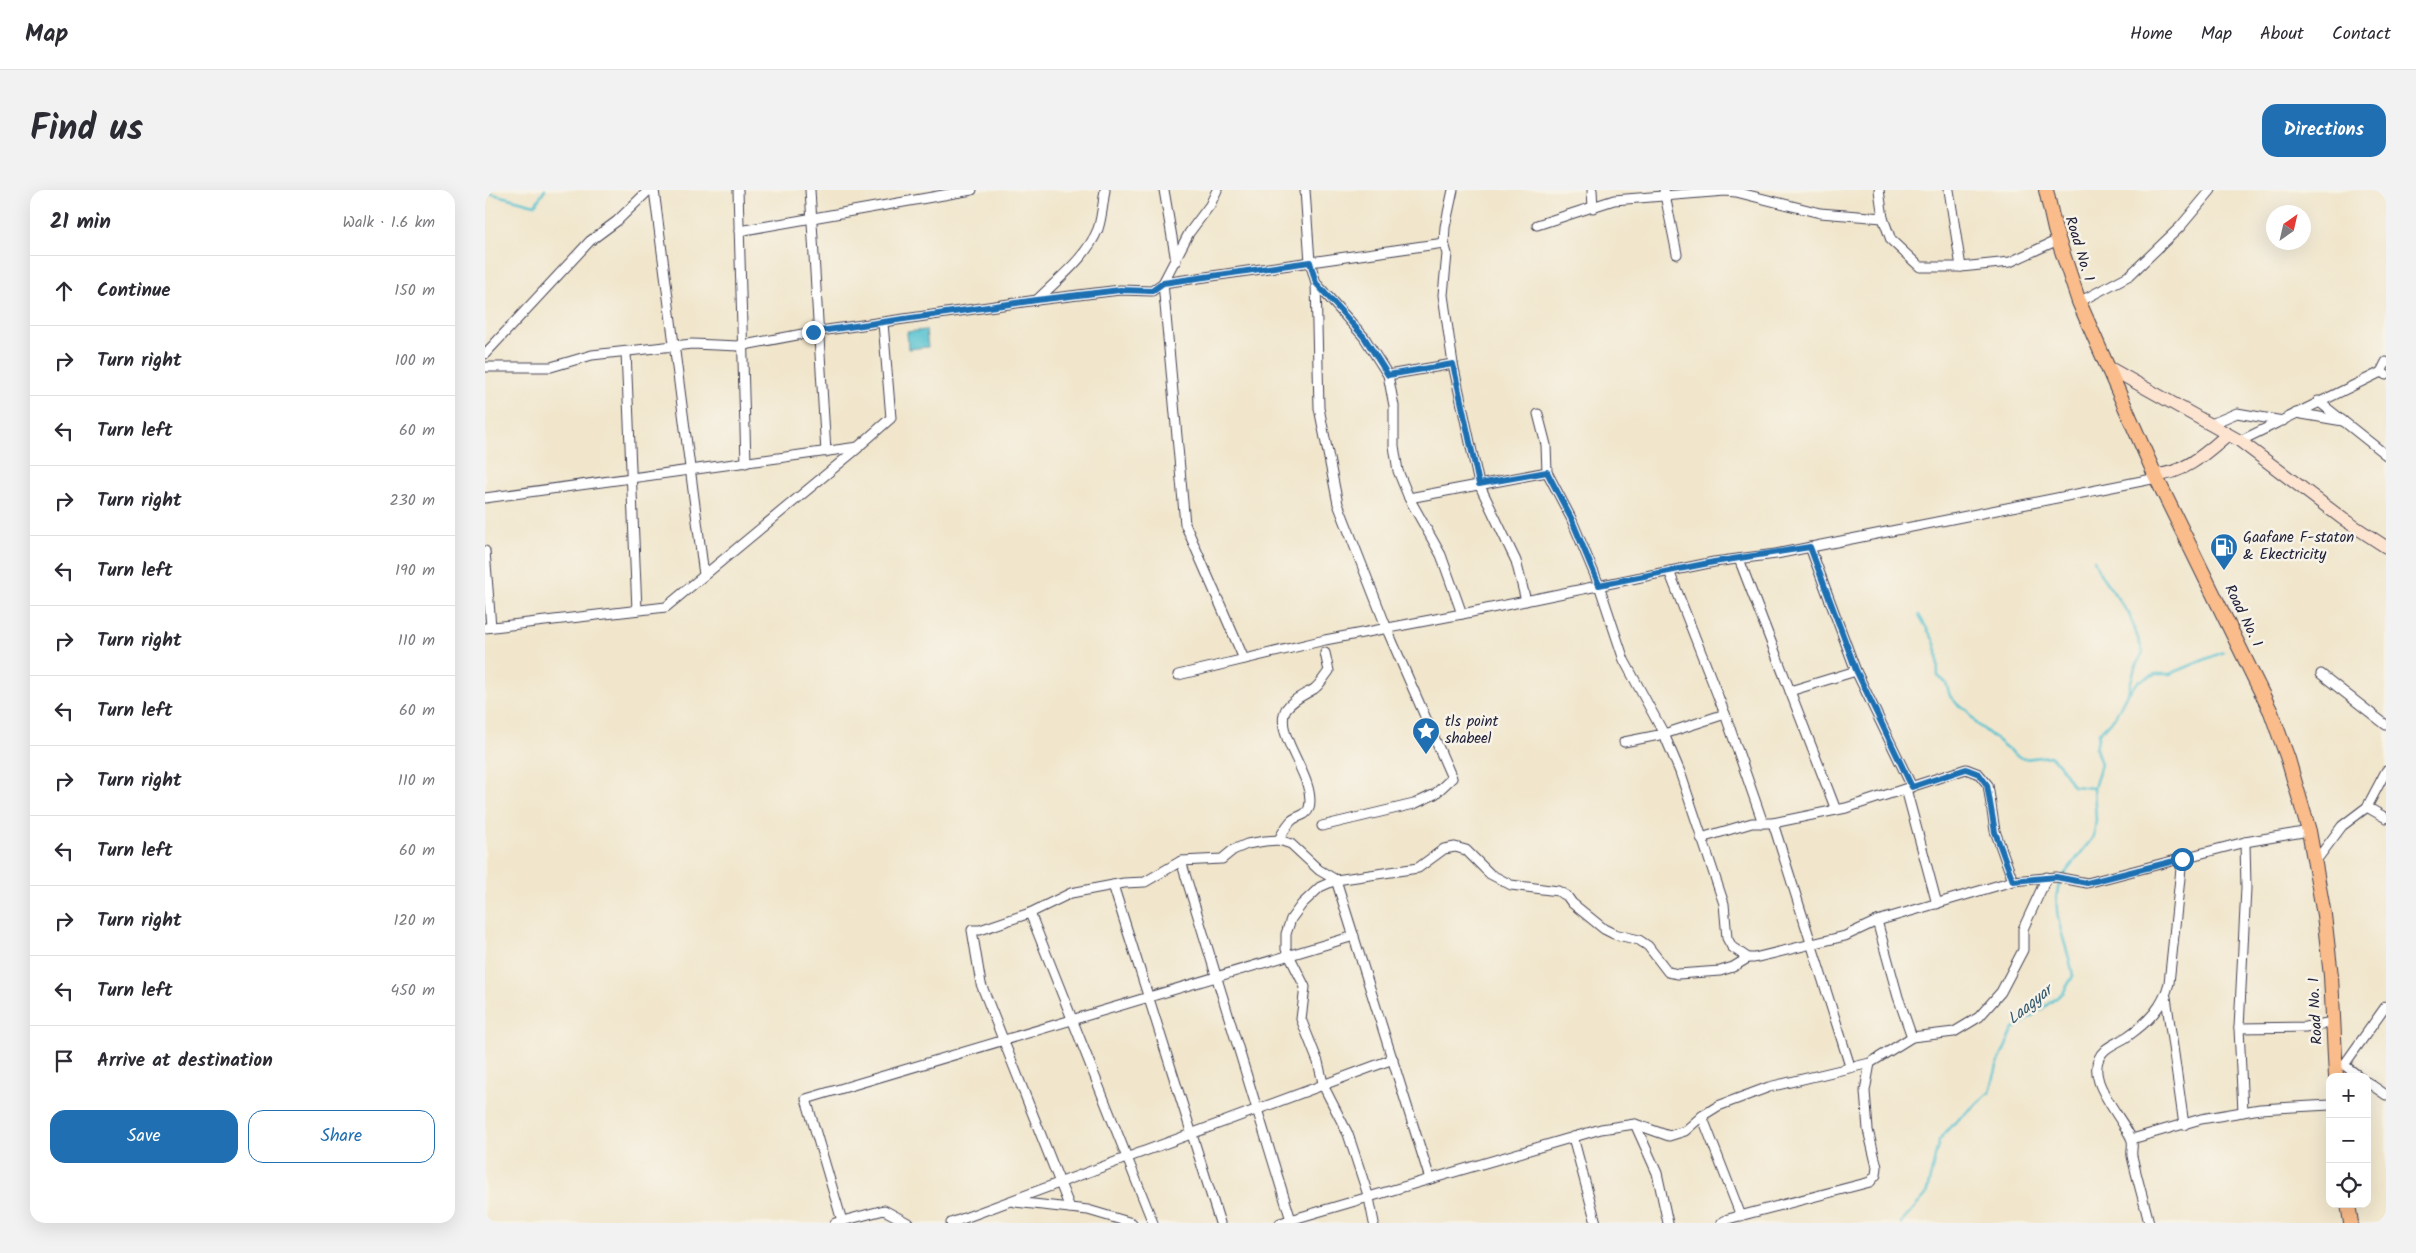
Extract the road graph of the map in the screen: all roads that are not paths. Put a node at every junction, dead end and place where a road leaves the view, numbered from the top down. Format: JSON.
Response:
{"nodes":[{"id":1,"x":649,"y":190,"type":"edge"},
{"id":2,"x":654,"y":190,"type":"edge"},
{"id":3,"x":738,"y":190,"type":"edge"},
{"id":4,"x":810,"y":190,"type":"edge"},
{"id":5,"x":972,"y":190,"type":"edge"},
{"id":6,"x":1105,"y":190,"type":"edge"},
{"id":7,"x":1164,"y":190,"type":"edge"},
{"id":8,"x":1217,"y":190,"type":"edge"},
{"id":9,"x":1305,"y":190,"type":"edge"},
{"id":10,"x":1453,"y":190,"type":"edge"},
{"id":11,"x":1592,"y":190,"type":"edge"},
{"id":12,"x":1879,"y":190,"type":"edge"},
{"id":13,"x":1949,"y":190,"type":"edge"},
{"id":14,"x":2046,"y":190,"type":"edge"},
{"id":15,"x":2211,"y":190,"type":"edge"},
{"id":16,"x":1735,"y":191,"type":"edge"},
{"id":17,"x":1665,"y":193,"type":"edge"},
{"id":18,"x":1593,"y":208,"type":"junction"},
{"id":19,"x":1883,"y":218,"type":"junction"},
{"id":20,"x":812,"y":219,"type":"junction"},
{"id":21,"x":1537,"y":225,"type":"dead end"},
{"id":22,"x":739,"y":232,"type":"junction"},
{"id":23,"x":2058,"y":240,"type":"junction"},
{"id":24,"x":1444,"y":243,"type":"junction"},
{"id":25,"x":1677,"y":254,"type":"dead end"},
{"id":26,"x":1176,"y":261,"type":"junction"},
{"id":27,"x":1310,"y":262,"type":"junction"},
{"id":28,"x":1961,"y":267,"type":"junction"},
{"id":29,"x":1163,"y":283,"type":"junction"},
{"id":30,"x":1316,"y":283,"type":"junction"},
{"id":31,"x":1037,"y":300,"type":"junction"},
{"id":32,"x":2079,"y":302,"type":"junction"},
{"id":33,"x":883,"y":323,"type":"junction"},
{"id":34,"x":818,"y":332,"type":"junction"},
{"id":35,"x":742,"y":345,"type":"junction"},
{"id":36,"x":674,"y":346,"type":"junction"},
{"id":37,"x":627,"y":352,"type":"junction"},
{"id":38,"x":485,"y":354,"type":"edge"},
{"id":39,"x":2386,"y":362,"type":"edge"},
{"id":40,"x":1453,"y":364,"type":"junction"},
{"id":41,"x":485,"y":367,"type":"edge"},
{"id":42,"x":2108,"y":367,"type":"junction"},
{"id":43,"x":2383,"y":373,"type":"edge"},
{"id":44,"x":1388,"y":375,"type":"junction"},
{"id":45,"x":2318,"y":401,"type":"junction"},
{"id":46,"x":2296,"y":413,"type":"junction"},
{"id":47,"x":1538,"y":414,"type":"dead end"},
{"id":48,"x":2283,"y":421,"type":"junction"},
{"id":49,"x":2344,"y":421,"type":"junction"},
{"id":50,"x":2209,"y":425,"type":"junction"},
{"id":51,"x":2227,"y":435,"type":"junction"},
{"id":52,"x":2240,"y":441,"type":"junction"},
{"id":53,"x":858,"y":448,"type":"junction"},
{"id":54,"x":825,"y":452,"type":"junction"},
{"id":55,"x":2386,"y":455,"type":"edge"},
{"id":56,"x":746,"y":463,"type":"junction"},
{"id":57,"x":691,"y":471,"type":"junction"},
{"id":58,"x":1547,"y":472,"type":"junction"},
{"id":59,"x":2156,"y":477,"type":"junction"},
{"id":60,"x":632,"y":479,"type":"junction"},
{"id":61,"x":1479,"y":484,"type":"junction"},
{"id":62,"x":485,"y":498,"type":"edge"},
{"id":63,"x":1409,"y":498,"type":"junction"},
{"id":64,"x":1810,"y":547,"type":"junction"},
{"id":65,"x":2386,"y":547,"type":"edge"},
{"id":66,"x":485,"y":551,"type":"edge"},
{"id":67,"x":1739,"y":559,"type":"junction"},
{"id":68,"x":1669,"y":571,"type":"junction"},
{"id":69,"x":704,"y":575,"type":"junction"},
{"id":70,"x":1599,"y":585,"type":"junction"},
{"id":71,"x":1526,"y":601,"type":"junction"},
{"id":72,"x":637,"y":610,"type":"junction"},
{"id":73,"x":1462,"y":614,"type":"junction"},
{"id":74,"x":488,"y":628,"type":"edge"},
{"id":75,"x":1387,"y":628,"type":"junction"},
{"id":76,"x":1325,"y":653,"type":"dead end"},
{"id":77,"x":1244,"y":659,"type":"junction"},
{"id":78,"x":1856,"y":670,"type":"junction"},
{"id":79,"x":2321,"y":674,"type":"dead end"},
{"id":80,"x":1177,"y":675,"type":"dead end"},
{"id":81,"x":1790,"y":691,"type":"junction"},
{"id":82,"x":1725,"y":714,"type":"junction"},
{"id":83,"x":2386,"y":725,"type":"edge"},
{"id":84,"x":1664,"y":734,"type":"junction"},
{"id":85,"x":1624,"y":742,"type":"dead end"},
{"id":86,"x":2386,"y":771,"type":"edge"},
{"id":87,"x":1909,"y":788,"type":"junction"},
{"id":88,"x":2367,"y":807,"type":"junction"},
{"id":89,"x":1835,"y":810,"type":"junction"},
{"id":90,"x":2386,"y":818,"type":"edge"},
{"id":91,"x":1768,"y":823,"type":"junction"},
{"id":92,"x":1322,"y":826,"type":"dead end"},
{"id":93,"x":2309,"y":831,"type":"junction"},
{"id":94,"x":1701,"y":838,"type":"junction"},
{"id":95,"x":1279,"y":840,"type":"junction"},
{"id":96,"x":2245,"y":842,"type":"junction"},
{"id":97,"x":2182,"y":859,"type":"junction"},
{"id":98,"x":1181,"y":861,"type":"junction"},
{"id":99,"x":2315,"y":862,"type":"junction"},
{"id":100,"x":2047,"y":877,"type":"junction"},
{"id":101,"x":1336,"y":880,"type":"junction"},
{"id":102,"x":2013,"y":881,"type":"junction"},
{"id":103,"x":1113,"y":885,"type":"junction"},
{"id":104,"x":1937,"y":904,"type":"junction"},
{"id":105,"x":1030,"y":913,"type":"junction"},
{"id":106,"x":1877,"y":921,"type":"junction"},
{"id":107,"x":1353,"y":936,"type":"junction"},
{"id":108,"x":1810,"y":944,"type":"junction"},
{"id":109,"x":1289,"y":955,"type":"junction"},
{"id":110,"x":1748,"y":958,"type":"junction"},
{"id":111,"x":2166,"y":997,"type":"junction"},
{"id":112,"x":2386,"y":1006,"type":"edge"},
{"id":113,"x":2333,"y":1022,"type":"junction"},
{"id":114,"x":2239,"y":1028,"type":"junction"},
{"id":115,"x":1912,"y":1037,"type":"junction"},
{"id":116,"x":1004,"y":1040,"type":"junction"},
{"id":117,"x":1393,"y":1059,"type":"junction"},
{"id":118,"x":1870,"y":1063,"type":"junction"},
{"id":119,"x":1850,"y":1066,"type":"junction"},
{"id":120,"x":2338,"y":1069,"type":"edge"},
{"id":121,"x":1324,"y":1085,"type":"junction"},
{"id":122,"x":2371,"y":1085,"type":"edge"},
{"id":123,"x":2386,"y":1095,"type":"edge"},
{"id":124,"x":2326,"y":1105,"type":"edge"},
{"id":125,"x":1257,"y":1110,"type":"junction"},
{"id":126,"x":2243,"y":1112,"type":"junction"},
{"id":127,"x":1702,"y":1116,"type":"junction"},
{"id":128,"x":1635,"y":1124,"type":"junction"},
{"id":129,"x":2183,"y":1125,"type":"junction"},
{"id":130,"x":1192,"y":1134,"type":"junction"},
{"id":131,"x":1573,"y":1137,"type":"junction"},
{"id":132,"x":2132,"y":1139,"type":"junction"},
{"id":133,"x":1127,"y":1158,"type":"junction"},
{"id":134,"x":1430,"y":1179,"type":"junction"},
{"id":135,"x":1060,"y":1182,"type":"junction"},
{"id":136,"x":1369,"y":1198,"type":"junction"},
{"id":137,"x":1071,"y":1208,"type":"junction"},
{"id":138,"x":2348,"y":1208,"type":"edge"},
{"id":139,"x":1741,"y":1216,"type":"junction"},
{"id":140,"x":1291,"y":1220,"type":"junction"},
{"id":141,"x":839,"y":1222,"type":"edge"},
{"id":142,"x":2347,"y":1222,"type":"edge"},
{"id":143,"x":908,"y":1223,"type":"edge"},
{"id":144,"x":951,"y":1223,"type":"edge"},
{"id":145,"x":1132,"y":1223,"type":"edge"},
{"id":146,"x":1153,"y":1223,"type":"edge"},
{"id":147,"x":1220,"y":1223,"type":"edge"},
{"id":148,"x":1280,"y":1223,"type":"edge"},
{"id":149,"x":1374,"y":1223,"type":"edge"},
{"id":150,"x":1596,"y":1223,"type":"edge"},
{"id":151,"x":1668,"y":1223,"type":"edge"},
{"id":152,"x":1721,"y":1223,"type":"edge"},
{"id":153,"x":2149,"y":1223,"type":"edge"}],
"edges":[{"from":1,"to":38,"type":"street"},
{"from":2,"to":36,"type":"street"},
{"from":3,"to":22,"type":"street"},
{"from":4,"to":20,"type":"street"},
{"from":5,"to":20,"type":"street"},
{"from":6,"to":31,"type":"street"},
{"from":7,"to":26,"type":"street"},
{"from":8,"to":26,"type":"street"},
{"from":9,"to":27,"type":"street"},
{"from":10,"to":24,"type":"street"},
{"from":11,"to":18,"type":"street"},
{"from":12,"to":19,"type":"street"},
{"from":13,"to":28,"type":"street"},
{"from":14,"to":23,"type":"highway","name":"Road No. 1"},
{"from":15,"to":32,"type":"street"},
{"from":16,"to":17,"type":"street"},
{"from":16,"to":19,"type":"street"},
{"from":17,"to":18,"type":"street"},
{"from":17,"to":25,"type":"street"},
{"from":18,"to":21,"type":"street"},
{"from":19,"to":28,"type":"street"},
{"from":20,"to":22,"type":"street"},
{"from":20,"to":34,"type":"street"},
{"from":22,"to":35,"type":"street"},
{"from":23,"to":28,"type":"street"},
{"from":23,"to":32,"type":"highway","name":"Road No. 1"},
{"from":24,"to":27,"type":"street"},
{"from":24,"to":40,"type":"street"},
{"from":26,"to":29,"type":"street"},
{"from":27,"to":29,"type":"street"},
{"from":27,"to":30,"type":"street"},
{"from":29,"to":31,"type":"street"},
{"from":29,"to":77,"type":"street"},
{"from":30,"to":44,"type":"street"},
{"from":30,"to":75,"type":"street"},
{"from":31,"to":33,"type":"street"},
{"from":32,"to":42,"type":"highway","name":"Road No. 1"},
{"from":33,"to":34,"type":"street"},
{"from":33,"to":53,"type":"street"},
{"from":34,"to":35,"type":"street"},
{"from":34,"to":54,"type":"street"},
{"from":35,"to":36,"type":"street"},
{"from":35,"to":56,"type":"street"},
{"from":36,"to":37,"type":"street"},
{"from":36,"to":57,"type":"street"},
{"from":37,"to":41,"type":"street"},
{"from":37,"to":60,"type":"street"},
{"from":39,"to":43,"type":"street"},
{"from":40,"to":44,"type":"street"},
{"from":40,"to":61,"type":"street"},
{"from":42,"to":50,"type":"main road"},
{"from":42,"to":59,"type":"highway","name":"Road No. 1"},
{"from":43,"to":45,"type":"street"},
{"from":44,"to":63,"type":"street"},
{"from":45,"to":46,"type":"street"},
{"from":45,"to":49,"type":"street"},
{"from":46,"to":48,"type":"street"},
{"from":46,"to":49,"type":"street"},
{"from":47,"to":58,"type":"street"},
{"from":48,"to":50,"type":"street"},
{"from":48,"to":52,"type":"street"},
{"from":49,"to":55,"type":"street"},
{"from":50,"to":51,"type":"main road"},
{"from":51,"to":52,"type":"main road"},
{"from":51,"to":59,"type":"main road"},
{"from":52,"to":65,"type":"main road"},
{"from":53,"to":54,"type":"street"},
{"from":53,"to":69,"type":"street"},
{"from":54,"to":56,"type":"street"},
{"from":56,"to":57,"type":"street"},
{"from":57,"to":60,"type":"street"},
{"from":57,"to":69,"type":"street"},
{"from":58,"to":61,"type":"street"},
{"from":58,"to":70,"type":"street"},
{"from":59,"to":64,"type":"street"},
{"from":59,"to":93,"type":"highway","name":"Road No. 1"},
{"from":60,"to":62,"type":"street"},
{"from":60,"to":72,"type":"street"},
{"from":61,"to":63,"type":"street"},
{"from":61,"to":71,"type":"street"},
{"from":63,"to":73,"type":"street"},
{"from":64,"to":67,"type":"street"},
{"from":64,"to":78,"type":"street"},
{"from":66,"to":74,"type":"street"},
{"from":67,"to":68,"type":"street"},
{"from":67,"to":81,"type":"street"},
{"from":68,"to":70,"type":"street"},
{"from":68,"to":82,"type":"street"},
{"from":69,"to":72,"type":"street"},
{"from":70,"to":71,"type":"street"},
{"from":70,"to":84,"type":"street"},
{"from":71,"to":73,"type":"street"},
{"from":72,"to":74,"type":"street"},
{"from":73,"to":75,"type":"street"},
{"from":75,"to":77,"type":"street"},
{"from":75,"to":92,"type":"street"},
{"from":76,"to":95,"type":"street"},
{"from":77,"to":80,"type":"street"},
{"from":78,"to":81,"type":"street"},
{"from":78,"to":87,"type":"street"},
{"from":79,"to":83,"type":"street"},
{"from":81,"to":89,"type":"street"},
{"from":82,"to":84,"type":"street"},
{"from":82,"to":91,"type":"street"},
{"from":84,"to":85,"type":"street"},
{"from":84,"to":94,"type":"street"},
{"from":86,"to":88,"type":"street"},
{"from":87,"to":89,"type":"street"},
{"from":87,"to":102,"type":"street"},
{"from":87,"to":104,"type":"street"},
{"from":88,"to":90,"type":"street"},
{"from":88,"to":99,"type":"street"},
{"from":89,"to":91,"type":"street"},
{"from":91,"to":94,"type":"street"},
{"from":91,"to":108,"type":"street"},
{"from":93,"to":96,"type":"street"},
{"from":93,"to":99,"type":"highway","name":"Road No. 1"},
{"from":94,"to":110,"type":"street"},
{"from":95,"to":98,"type":"street"},
{"from":95,"to":101,"type":"street"},
{"from":96,"to":97,"type":"street"},
{"from":96,"to":114,"type":"street"},
{"from":97,"to":100,"type":"street"},
{"from":97,"to":111,"type":"street"},
{"from":98,"to":103,"type":"street"},
{"from":98,"to":125,"type":"street"},
{"from":99,"to":113,"type":"highway","name":"Road No. 1"},
{"from":100,"to":102,"type":"street"},
{"from":100,"to":115,"type":"street"},
{"from":101,"to":107,"type":"street"},
{"from":101,"to":109,"type":"street"},
{"from":101,"to":110,"type":"street"},
{"from":102,"to":104,"type":"street"},
{"from":103,"to":105,"type":"street"},
{"from":103,"to":130,"type":"street"},
{"from":104,"to":106,"type":"street"},
{"from":105,"to":116,"type":"street"},
{"from":105,"to":133,"type":"street"},
{"from":106,"to":108,"type":"street"},
{"from":106,"to":115,"type":"street"},
{"from":107,"to":109,"type":"street"},
{"from":107,"to":117,"type":"street"},
{"from":108,"to":110,"type":"street"},
{"from":108,"to":119,"type":"street"},
{"from":109,"to":116,"type":"street"},
{"from":109,"to":121,"type":"street"},
{"from":111,"to":129,"type":"street"},
{"from":111,"to":132,"type":"street"},
{"from":112,"to":120,"type":"street"},
{"from":113,"to":114,"type":"street"},
{"from":113,"to":120,"type":"highway","name":"Road No. 1"},
{"from":114,"to":126,"type":"street"},
{"from":115,"to":118,"type":"street"},
{"from":116,"to":135,"type":"street"},
{"from":116,"to":141,"type":"street"},
{"from":117,"to":121,"type":"street"},
{"from":117,"to":134,"type":"street"},
{"from":118,"to":119,"type":"street"},
{"from":118,"to":139,"type":"street"},
{"from":119,"to":127,"type":"street"},
{"from":121,"to":125,"type":"street"},
{"from":121,"to":136,"type":"street"},
{"from":122,"to":123,"type":"street"},
{"from":124,"to":126,"type":"street"},
{"from":125,"to":130,"type":"street"},
{"from":125,"to":140,"type":"street"},
{"from":126,"to":129,"type":"street"},
{"from":127,"to":128,"type":"street"},
{"from":127,"to":139,"type":"street"},
{"from":128,"to":131,"type":"street"},
{"from":128,"to":151,"type":"street"},
{"from":129,"to":132,"type":"street"},
{"from":130,"to":133,"type":"street"},
{"from":130,"to":147,"type":"street"},
{"from":131,"to":134,"type":"street"},
{"from":131,"to":150,"type":"street"},
{"from":132,"to":153,"type":"street"},
{"from":133,"to":135,"type":"street"},
{"from":133,"to":146,"type":"street"},
{"from":134,"to":136,"type":"street"},
{"from":135,"to":137,"type":"street"},
{"from":135,"to":144,"type":"street"},
{"from":136,"to":140,"type":"street"},
{"from":136,"to":149,"type":"street"},
{"from":137,"to":144,"type":"street"},
{"from":137,"to":145,"type":"street"},
{"from":138,"to":142,"type":"highway"},
{"from":139,"to":152,"type":"street"},
{"from":140,"to":148,"type":"street"},
{"from":141,"to":143,"type":"street"}]}
